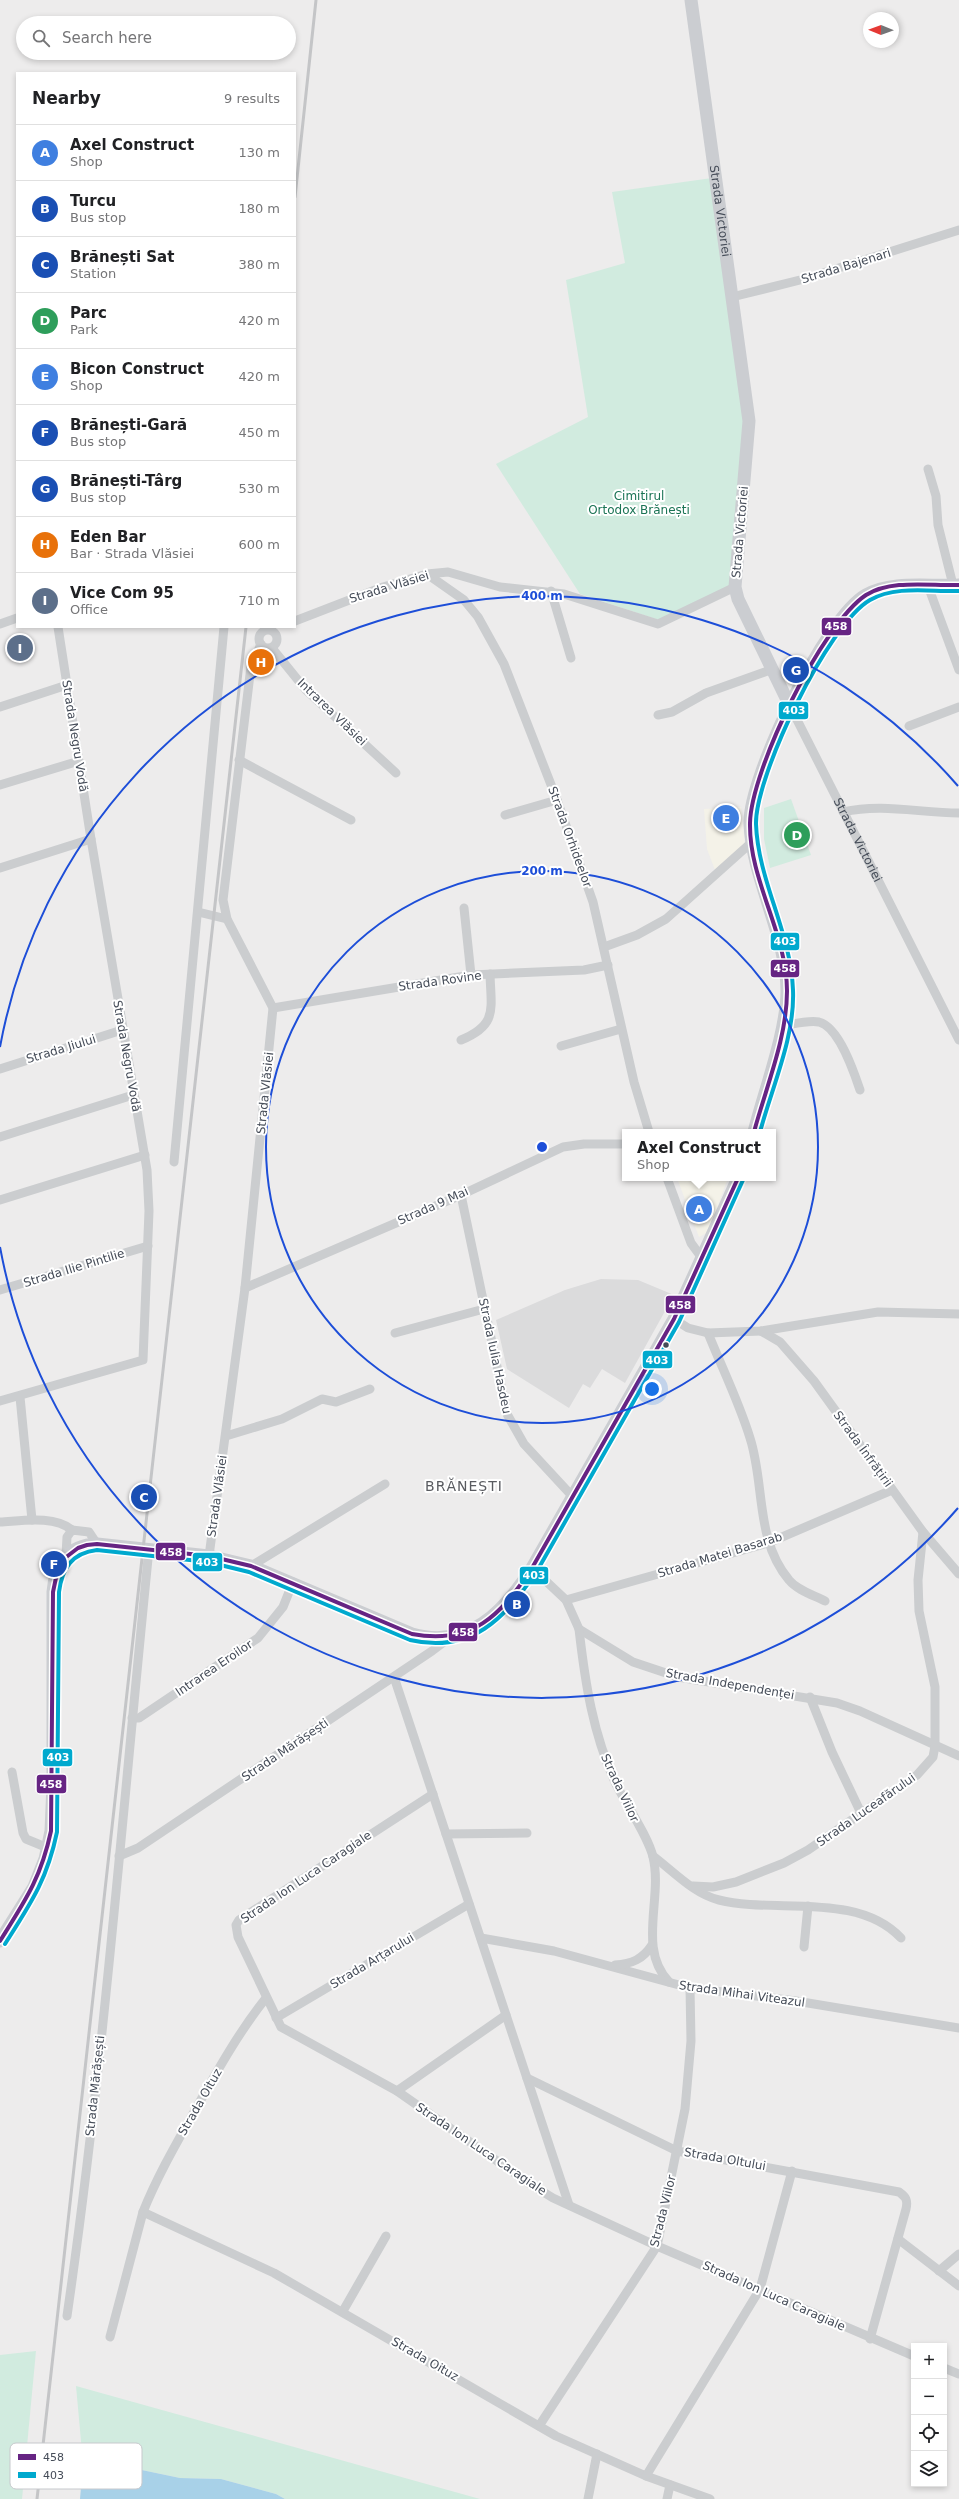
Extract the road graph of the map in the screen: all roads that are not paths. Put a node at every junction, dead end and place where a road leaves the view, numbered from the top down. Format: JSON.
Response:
{"nodes":[{"id":1,"x":691,"y":0,"type":"edge"},
{"id":2,"x":959,"y":230,"type":"edge"},
{"id":3,"x":732,"y":296,"type":"junction"},
{"id":4,"x":928,"y":469,"type":"dead end"},
{"id":5,"x":427,"y":574,"type":"junction"},
{"id":6,"x":956,"y":585,"type":"edge"},
{"id":7,"x":928,"y":586,"type":"junction"},
{"id":8,"x":734,"y":587,"type":"junction"},
{"id":9,"x":551,"y":591,"type":"junction"},
{"id":10,"x":16,"y":618,"type":"edge"},
{"id":11,"x":296,"y":621,"type":"edge"},
{"id":12,"x":0,"y":624,"type":"edge"},
{"id":13,"x":58,"y":628,"type":"edge"},
{"id":14,"x":224,"y":628,"type":"edge"},
{"id":15,"x":278,"y":630,"type":"edge"},
{"id":16,"x":261,"y":644,"type":"junction"},
{"id":17,"x":272,"y":648,"type":"junction"},
{"id":18,"x":571,"y":658,"type":"dead end"},
{"id":19,"x":773,"y":669,"type":"junction"},
{"id":20,"x":959,"y":670,"type":"edge"},
{"id":21,"x":67,"y":685,"type":"junction"},
{"id":22,"x":790,"y":706,"type":"junction"},
{"id":23,"x":0,"y":707,"type":"edge"},
{"id":24,"x":959,"y":707,"type":"edge"},
{"id":25,"x":658,"y":716,"type":"dead end"},
{"id":26,"x":909,"y":726,"type":"dead end"},
{"id":27,"x":239,"y":760,"type":"junction"},
{"id":28,"x":79,"y":761,"type":"junction"},
{"id":29,"x":396,"y":773,"type":"dead end"},
{"id":30,"x":0,"y":785,"type":"edge"},
{"id":31,"x":557,"y":800,"type":"junction"},
{"id":32,"x":843,"y":812,"type":"junction"},
{"id":33,"x":959,"y":813,"type":"edge"},
{"id":34,"x":505,"y":815,"type":"dead end"},
{"id":35,"x":350,"y":820,"type":"dead end"},
{"id":36,"x":91,"y":840,"type":"junction"},
{"id":37,"x":752,"y":842,"type":"junction"},
{"id":38,"x":0,"y":868,"type":"edge"},
{"id":39,"x":464,"y":908,"type":"dead end"},
{"id":40,"x":198,"y":912,"type":"junction"},
{"id":41,"x":227,"y":918,"type":"junction"},
{"id":42,"x":604,"y":946,"type":"junction"},
{"id":43,"x":608,"y":965,"type":"junction"},
{"id":44,"x":490,"y":974,"type":"junction"},
{"id":45,"x":471,"y":975,"type":"junction"},
{"id":46,"x":273,"y":1008,"type":"junction"},
{"id":47,"x":782,"y":1026,"type":"junction"},
{"id":48,"x":621,"y":1029,"type":"junction"},
{"id":49,"x":122,"y":1030,"type":"junction"},
{"id":50,"x":461,"y":1040,"type":"dead end"},
{"id":51,"x":959,"y":1040,"type":"edge"},
{"id":52,"x":561,"y":1046,"type":"dead end"},
{"id":53,"x":0,"y":1069,"type":"edge"},
{"id":54,"x":860,"y":1090,"type":"dead end"},
{"id":55,"x":133,"y":1095,"type":"junction"},
{"id":56,"x":649,"y":1129,"type":"edge"},
{"id":57,"x":755,"y":1129,"type":"edge"},
{"id":58,"x":0,"y":1137,"type":"edge"},
{"id":59,"x":622,"y":1144,"type":"edge"},
{"id":60,"x":145,"y":1155,"type":"junction"},
{"id":61,"x":174,"y":1162,"type":"dead end"},
{"id":62,"x":667,"y":1181,"type":"edge"},
{"id":63,"x":737,"y":1181,"type":"edge"},
{"id":64,"x":461,"y":1195,"type":"junction"},
{"id":65,"x":0,"y":1200,"type":"edge"},
{"id":66,"x":148,"y":1246,"type":"junction"},
{"id":67,"x":702,"y":1258,"type":"junction"},
{"id":68,"x":245,"y":1288,"type":"junction"},
{"id":69,"x":0,"y":1290,"type":"edge"},
{"id":70,"x":484,"y":1309,"type":"junction"},
{"id":71,"x":959,"y":1314,"type":"edge"},
{"id":72,"x":674,"y":1318,"type":"junction"},
{"id":73,"x":761,"y":1331,"type":"junction"},
{"id":74,"x":395,"y":1332,"type":"dead end"},
{"id":75,"x":708,"y":1334,"type":"junction"},
{"id":76,"x":370,"y":1389,"type":"dead end"},
{"id":77,"x":20,"y":1396,"type":"junction"},
{"id":78,"x":0,"y":1401,"type":"edge"},
{"id":79,"x":226,"y":1436,"type":"junction"},
{"id":80,"x":385,"y":1484,"type":"dead end"},
{"id":81,"x":892,"y":1490,"type":"junction"},
{"id":82,"x":572,"y":1497,"type":"junction"},
{"id":83,"x":32,"y":1520,"type":"junction"},
{"id":84,"x":0,"y":1522,"type":"edge"},
{"id":85,"x":72,"y":1530,"type":"junction"},
{"id":86,"x":923,"y":1532,"type":"junction"},
{"id":87,"x":768,"y":1543,"type":"junction"},
{"id":88,"x":97,"y":1544,"type":"junction"},
{"id":89,"x":149,"y":1549,"type":"junction"},
{"id":90,"x":66,"y":1555,"type":"junction"},
{"id":91,"x":209,"y":1556,"type":"junction"},
{"id":92,"x":251,"y":1566,"type":"junction"},
{"id":93,"x":532,"y":1568,"type":"junction"},
{"id":94,"x":959,"y":1574,"type":"edge"},
{"id":95,"x":293,"y":1582,"type":"junction"},
{"id":96,"x":566,"y":1600,"type":"junction"},
{"id":97,"x":825,"y":1601,"type":"dead end"},
{"id":98,"x":579,"y":1629,"type":"junction"},
{"id":99,"x":448,"y":1639,"type":"junction"},
{"id":100,"x":394,"y":1677,"type":"junction"},
{"id":101,"x":810,"y":1697,"type":"junction"},
{"id":102,"x":132,"y":1718,"type":"junction"},
{"id":103,"x":935,"y":1746,"type":"junction"},
{"id":104,"x":959,"y":1756,"type":"edge"},
{"id":105,"x":12,"y":1772,"type":"dead end"},
{"id":106,"x":433,"y":1794,"type":"junction"},
{"id":107,"x":861,"y":1813,"type":"junction"},
{"id":108,"x":527,"y":1833,"type":"dead end"},
{"id":109,"x":446,"y":1834,"type":"junction"},
{"id":110,"x":48,"y":1848,"type":"junction"},
{"id":111,"x":119,"y":1856,"type":"junction"},
{"id":112,"x":653,"y":1856,"type":"junction"},
{"id":113,"x":693,"y":1886,"type":"junction"},
{"id":114,"x":469,"y":1904,"type":"junction"},
{"id":115,"x":808,"y":1906,"type":"junction"},
{"id":116,"x":481,"y":1938,"type":"junction"},
{"id":117,"x":901,"y":1938,"type":"dead end"},
{"id":118,"x":0,"y":1941,"type":"edge"},
{"id":119,"x":652,"y":1946,"type":"junction"},
{"id":120,"x":804,"y":1947,"type":"dead end"},
{"id":121,"x":607,"y":1965,"type":"junction"},
{"id":122,"x":670,"y":1984,"type":"junction"},
{"id":123,"x":690,"y":1988,"type":"junction"},
{"id":124,"x":266,"y":1998,"type":"junction"},
{"id":125,"x":506,"y":2015,"type":"junction"},
{"id":126,"x":276,"y":2018,"type":"junction"},
{"id":127,"x":959,"y":2028,"type":"edge"},
{"id":128,"x":527,"y":2078,"type":"junction"},
{"id":129,"x":397,"y":2091,"type":"junction"},
{"id":130,"x":677,"y":2151,"type":"junction"},
{"id":131,"x":792,"y":2171,"type":"junction"},
{"id":132,"x":569,"y":2205,"type":"junction"},
{"id":133,"x":142,"y":2212,"type":"junction"},
{"id":134,"x":386,"y":2236,"type":"dead end"},
{"id":135,"x":898,"y":2239,"type":"junction"},
{"id":136,"x":657,"y":2246,"type":"junction"},
{"id":137,"x":959,"y":2254,"type":"edge"},
{"id":138,"x":939,"y":2271,"type":"junction"},
{"id":139,"x":959,"y":2286,"type":"edge"},
{"id":140,"x":760,"y":2289,"type":"junction"},
{"id":141,"x":343,"y":2311,"type":"junction"},
{"id":142,"x":67,"y":2316,"type":"dead end"},
{"id":143,"x":110,"y":2337,"type":"dead end"},
{"id":144,"x":870,"y":2339,"type":"junction"},
{"id":145,"x":911,"y":2355,"type":"edge"},
{"id":146,"x":947,"y":2369,"type":"edge"},
{"id":147,"x":959,"y":2374,"type":"edge"},
{"id":148,"x":539,"y":2426,"type":"junction"},
{"id":149,"x":597,"y":2454,"type":"junction"},
{"id":150,"x":646,"y":2476,"type":"junction"},
{"id":151,"x":670,"y":2485,"type":"junction"},
{"id":152,"x":588,"y":2499,"type":"edge"},
{"id":153,"x":667,"y":2499,"type":"edge"},
{"id":154,"x":710,"y":2499,"type":"edge"}],
"edges":[{"from":1,"to":3,"type":"main road","name":"Strada Victoriei"},
{"from":2,"to":3,"type":"street","name":"Strada Bajenari"},
{"from":3,"to":8,"type":"main road","name":"Strada Victoriei"},
{"from":4,"to":6,"type":"street"},
{"from":5,"to":9,"type":"street","name":"Strada Vlăsiei"},
{"from":5,"to":11,"type":"street","name":"Strada Vlăsiei"},
{"from":5,"to":31,"type":"street","name":"Strada Orhideelor"},
{"from":6,"to":7,"type":"main road"},
{"from":7,"to":20,"type":"street"},
{"from":7,"to":22,"type":"main road"},
{"from":8,"to":9,"type":"street","name":"Strada Vlăsiei"},
{"from":8,"to":19,"type":"main road","name":"Strada Victoriei"},
{"from":9,"to":18,"type":"street"},
{"from":10,"to":12,"type":"street"},
{"from":13,"to":21,"type":"street","name":"Strada Negru Vodă"},
{"from":14,"to":40,"type":"street"},
{"from":15,"to":16,"type":"street"},
{"from":15,"to":17,"type":"street"},
{"from":16,"to":17,"type":"street"},
{"from":16,"to":27,"type":"street"},
{"from":17,"to":29,"type":"street","name":"Intrarea Vlăsiei"},
{"from":19,"to":22,"type":"main road","name":"Strada Victoriei"},
{"from":19,"to":25,"type":"street"},
{"from":21,"to":23,"type":"street"},
{"from":21,"to":28,"type":"street","name":"Strada Negru Vodă"},
{"from":22,"to":32,"type":"street","name":"Strada Victoriei"},
{"from":22,"to":37,"type":"main road"},
{"from":24,"to":26,"type":"street"},
{"from":27,"to":35,"type":"street"},
{"from":27,"to":41,"type":"street"},
{"from":28,"to":30,"type":"street"},
{"from":28,"to":36,"type":"street","name":"Strada Negru Vodă"},
{"from":31,"to":34,"type":"street"},
{"from":31,"to":42,"type":"street","name":"Strada Orhideelor"},
{"from":32,"to":33,"type":"street"},
{"from":32,"to":51,"type":"street","name":"Strada Victoriei"},
{"from":36,"to":38,"type":"street"},
{"from":36,"to":49,"type":"street","name":"Strada Negru Vodă"},
{"from":37,"to":42,"type":"street"},
{"from":37,"to":47,"type":"main road"},
{"from":39,"to":45,"type":"street"},
{"from":40,"to":41,"type":"street"},
{"from":40,"to":61,"type":"street"},
{"from":41,"to":46,"type":"street"},
{"from":42,"to":43,"type":"street","name":"Strada Orhideelor"},
{"from":43,"to":44,"type":"street","name":"Strada Rovine"},
{"from":43,"to":48,"type":"street","name":"Strada Orhideelor"},
{"from":44,"to":45,"type":"street","name":"Strada Rovine"},
{"from":44,"to":50,"type":"street"},
{"from":45,"to":46,"type":"street","name":"Strada Rovine"},
{"from":46,"to":68,"type":"street","name":"Strada Vlăsiei"},
{"from":47,"to":54,"type":"street"},
{"from":47,"to":57,"type":"main road"},
{"from":48,"to":52,"type":"street"},
{"from":48,"to":56,"type":"street","name":"Strada Orhideelor"},
{"from":49,"to":53,"type":"street","name":"Strada Jiului"},
{"from":49,"to":55,"type":"street","name":"Strada Negru Vodă"},
{"from":55,"to":58,"type":"street"},
{"from":55,"to":60,"type":"street","name":"Strada Negru Vodă"},
{"from":59,"to":64,"type":"street","name":"Strada 9 Mai"},
{"from":60,"to":65,"type":"street"},
{"from":60,"to":66,"type":"street","name":"Strada Negru Vodă"},
{"from":62,"to":67,"type":"street"},
{"from":63,"to":67,"type":"main road"},
{"from":64,"to":68,"type":"street","name":"Strada 9 Mai"},
{"from":64,"to":70,"type":"street","name":"Strada Iulia Hasdeu"},
{"from":66,"to":69,"type":"street","name":"Strada Ilie Pintilie"},
{"from":66,"to":77,"type":"street","name":"Strada Negru Vodă"},
{"from":67,"to":72,"type":"main road"},
{"from":68,"to":79,"type":"street","name":"Strada Vlăsiei"},
{"from":70,"to":74,"type":"street"},
{"from":70,"to":82,"type":"street","name":"Strada Iulia Hasdeu"},
{"from":71,"to":73,"type":"street"},
{"from":72,"to":75,"type":"street"},
{"from":72,"to":82,"type":"main road"},
{"from":73,"to":75,"type":"street"},
{"from":73,"to":81,"type":"street","name":"Strada Înfrățirii"},
{"from":75,"to":87,"type":"street"},
{"from":76,"to":79,"type":"street"},
{"from":77,"to":78,"type":"street","name":"Strada Negru Vodă"},
{"from":77,"to":83,"type":"street"},
{"from":79,"to":91,"type":"street","name":"Strada Vlăsiei"},
{"from":80,"to":92,"type":"street"},
{"from":81,"to":86,"type":"street","name":"Strada Înfrățirii"},
{"from":81,"to":87,"type":"street","name":"Strada Matei Basarab"},
{"from":82,"to":93,"type":"main road"},
{"from":83,"to":84,"type":"street"},
{"from":83,"to":85,"type":"street"},
{"from":85,"to":88,"type":"street"},
{"from":85,"to":90,"type":"street"},
{"from":86,"to":94,"type":"street","name":"Strada Înfrățirii"},
{"from":86,"to":103,"type":"street","name":"Strada Luceafărului"},
{"from":87,"to":96,"type":"street","name":"Strada Matei Basarab"},
{"from":87,"to":97,"type":"street"},
{"from":88,"to":89,"type":"main road"},
{"from":88,"to":90,"type":"main road"},
{"from":89,"to":91,"type":"main road"},
{"from":89,"to":102,"type":"street","name":"Strada Mărășești"},
{"from":90,"to":110,"type":"main road"},
{"from":91,"to":92,"type":"main road"},
{"from":92,"to":95,"type":"main road"},
{"from":93,"to":96,"type":"street"},
{"from":93,"to":99,"type":"main road"},
{"from":95,"to":99,"type":"main road"},
{"from":95,"to":102,"type":"street","name":"Intrarea Eroilor"},
{"from":96,"to":98,"type":"street"},
{"from":98,"to":101,"type":"street","name":"Strada Independenței"},
{"from":98,"to":112,"type":"street","name":"Strada Viilor"},
{"from":99,"to":100,"type":"street","name":"Strada Mărășești"},
{"from":100,"to":106,"type":"street","name":"Strada Ion Luca Caragiale"},
{"from":100,"to":111,"type":"street","name":"Strada Mărășești"},
{"from":101,"to":103,"type":"street","name":"Strada Independenței"},
{"from":101,"to":107,"type":"street"},
{"from":102,"to":111,"type":"street","name":"Strada Mărășești"},
{"from":103,"to":104,"type":"street","name":"Strada Independenței"},
{"from":103,"to":107,"type":"street","name":"Strada Luceafărului"},
{"from":105,"to":110,"type":"street"},
{"from":106,"to":109,"type":"street","name":"Strada Ion Luca Caragiale"},
{"from":106,"to":124,"type":"street","name":"Strada Ion Luca Caragiale"},
{"from":107,"to":113,"type":"street","name":"Strada Luceafărului"},
{"from":108,"to":109,"type":"street"},
{"from":109,"to":114,"type":"street","name":"Strada Ion Luca Caragiale"},
{"from":110,"to":118,"type":"main road"},
{"from":111,"to":142,"type":"street","name":"Strada Mărășești"},
{"from":112,"to":113,"type":"street"},
{"from":112,"to":119,"type":"street","name":"Strada Viilor"},
{"from":113,"to":115,"type":"street"},
{"from":114,"to":116,"type":"street","name":"Strada Ion Luca Caragiale"},
{"from":114,"to":126,"type":"street","name":"Strada Arțarului"},
{"from":115,"to":117,"type":"street"},
{"from":115,"to":120,"type":"street"},
{"from":116,"to":121,"type":"street","name":"Strada Mihai Viteazul"},
{"from":116,"to":125,"type":"street","name":"Strada Ion Luca Caragiale"},
{"from":119,"to":121,"type":"street"},
{"from":119,"to":122,"type":"street","name":"Strada Viilor"},
{"from":121,"to":122,"type":"street","name":"Strada Mihai Viteazul"},
{"from":122,"to":123,"type":"street","name":"Strada Mihai Viteazul"},
{"from":123,"to":127,"type":"street","name":"Strada Mihai Viteazul"},
{"from":123,"to":130,"type":"street","name":"Strada Viilor"},
{"from":124,"to":126,"type":"street","name":"Strada Ion Luca Caragiale"},
{"from":124,"to":133,"type":"street","name":"Strada Oituz"},
{"from":125,"to":128,"type":"street","name":"Strada Ion Luca Caragiale"},
{"from":125,"to":129,"type":"street"},
{"from":126,"to":129,"type":"street","name":"Strada Ion Luca Caragiale"},
{"from":128,"to":130,"type":"street","name":"Strada Oltului"},
{"from":128,"to":132,"type":"street","name":"Strada Ion Luca Caragiale"},
{"from":129,"to":132,"type":"street","name":"Strada Ion Luca Caragiale"},
{"from":130,"to":131,"type":"street","name":"Strada Oltului"},
{"from":130,"to":136,"type":"street","name":"Strada Viilor"},
{"from":131,"to":135,"type":"street","name":"Strada Oltului"},
{"from":131,"to":140,"type":"street"},
{"from":132,"to":136,"type":"street","name":"Strada Ion Luca Caragiale"},
{"from":133,"to":141,"type":"street","name":"Strada Oituz"},
{"from":133,"to":143,"type":"street","name":"Strada Oituz"},
{"from":134,"to":141,"type":"street"},
{"from":135,"to":138,"type":"street"},
{"from":135,"to":144,"type":"street"},
{"from":136,"to":140,"type":"street","name":"Strada Ion Luca Caragiale"},
{"from":136,"to":148,"type":"street","name":"Strada Viilor"},
{"from":137,"to":138,"type":"street"},
{"from":138,"to":139,"type":"street"},
{"from":140,"to":144,"type":"street","name":"Strada Ion Luca Caragiale"},
{"from":140,"to":150,"type":"street"},
{"from":141,"to":148,"type":"street","name":"Strada Oituz"},
{"from":144,"to":145,"type":"street","name":"Strada Ion Luca Caragiale"},
{"from":146,"to":147,"type":"street"},
{"from":148,"to":149,"type":"street","name":"Strada Oituz"},
{"from":149,"to":150,"type":"street","name":"Strada Oituz"},
{"from":149,"to":152,"type":"street"},
{"from":150,"to":151,"type":"street","name":"Strada Oituz"},
{"from":151,"to":153,"type":"street"},
{"from":151,"to":154,"type":"street","name":"Strada Oituz"}]}
